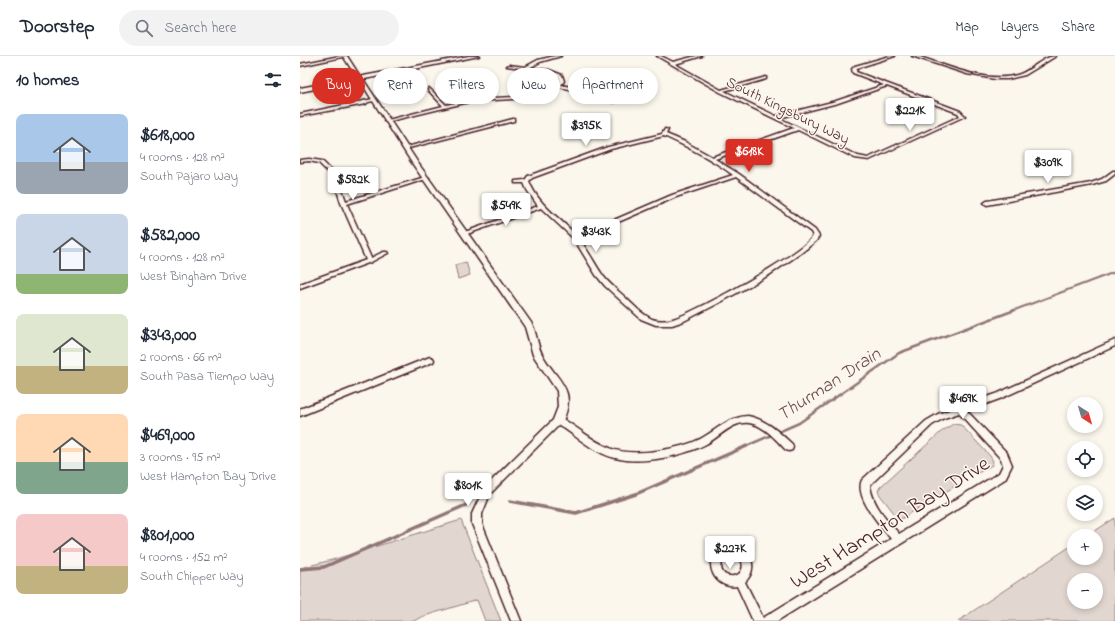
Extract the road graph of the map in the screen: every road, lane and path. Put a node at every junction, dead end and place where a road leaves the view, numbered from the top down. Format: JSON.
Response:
{"nodes":[{"id":1,"x":339,"y":56,"type":"edge"},
{"id":2,"x":345,"y":56,"type":"edge"},
{"id":3,"x":477,"y":56,"type":"edge"},
{"id":4,"x":559,"y":56,"type":"edge"},
{"id":5,"x":659,"y":56,"type":"edge"},
{"id":6,"x":700,"y":56,"type":"edge"},
{"id":7,"x":893,"y":56,"type":"edge"},
{"id":8,"x":914,"y":56,"type":"edge"},
{"id":9,"x":1054,"y":56,"type":"edge"},
{"id":10,"x":674,"y":63,"type":"junction"},
{"id":11,"x":300,"y":64,"type":"edge"},
{"id":12,"x":509,"y":66,"type":"dead end"},
{"id":13,"x":353,"y":68,"type":"edge"},
{"id":14,"x":526,"y":68,"type":"joint"},
{"id":15,"x":365,"y":78,"type":"edge"},
{"id":16,"x":765,"y":78,"type":"dead end"},
{"id":17,"x":888,"y":85,"type":"junction"},
{"id":18,"x":312,"y":89,"type":"edge"},
{"id":19,"x":429,"y":89,"type":"dead end"},
{"id":20,"x":365,"y":90,"type":"edge"},
{"id":21,"x":300,"y":91,"type":"edge"},
{"id":22,"x":721,"y":91,"type":"junction"},
{"id":23,"x":507,"y":100,"type":"edge"},
{"id":24,"x":370,"y":101,"type":"junction"},
{"id":25,"x":446,"y":107,"type":"junction"},
{"id":26,"x":300,"y":115,"type":"edge"},
{"id":27,"x":778,"y":117,"type":"junction"},
{"id":28,"x":512,"y":120,"type":"dead end"},
{"id":29,"x":386,"y":121,"type":"junction"},
{"id":30,"x":799,"y":128,"type":"junction"},
{"id":31,"x":405,"y":148,"type":"junction"},
{"id":32,"x":712,"y":159,"type":"junction"},
{"id":33,"x":300,"y":161,"type":"edge"},
{"id":34,"x":1115,"y":172,"type":"edge"},
{"id":35,"x":737,"y":175,"type":"junction"},
{"id":36,"x":427,"y":178,"type":"junction"},
{"id":37,"x":526,"y":181,"type":"junction"},
{"id":38,"x":517,"y":182,"type":"dead end"},
{"id":39,"x":344,"y":203,"type":"junction"},
{"id":40,"x":987,"y":203,"type":"dead end"},
{"id":41,"x":542,"y":206,"type":"junction"},
{"id":42,"x":465,"y":233,"type":"junction"},
{"id":43,"x":576,"y":238,"type":"junction"},
{"id":44,"x":385,"y":253,"type":"dead end"},
{"id":45,"x":369,"y":261,"type":"junction"},
{"id":46,"x":300,"y":286,"type":"edge"},
{"id":47,"x":1115,"y":344,"type":"edge"},
{"id":48,"x":430,"y":360,"type":"dead end"},
{"id":49,"x":960,"y":410,"type":"junction"},
{"id":50,"x":300,"y":413,"type":"edge"},
{"id":51,"x":558,"y":420,"type":"junction"},
{"id":52,"x":789,"y":447,"type":"dead end"},
{"id":53,"x":898,"y":540,"type":"junction"},
{"id":54,"x":739,"y":580,"type":"dead end"},
{"id":55,"x":516,"y":621,"type":"edge"},
{"id":56,"x":759,"y":621,"type":"edge"},
{"id":57,"x":767,"y":621,"type":"edge"}],
"edges":[{"from":1,"to":11,"type":"street"},
{"from":2,"to":11,"type":"street"},
{"from":2,"to":13,"type":"main road"},
{"from":3,"to":15,"type":"main road"},
{"from":4,"to":14,"type":"street"},
{"from":5,"to":10,"type":"street","name":"South Kingsbury Way"},
{"from":6,"to":10,"type":"street"},
{"from":7,"to":17,"type":"street"},
{"from":8,"to":9,"type":"street"},
{"from":10,"to":22,"type":"street","name":"South Kingsbury Way"},
{"from":12,"to":14,"type":"street"},
{"from":16,"to":22,"type":"street"},
{"from":17,"to":27,"type":"street"},
{"from":17,"to":30,"type":"street","name":"South Kingsbury Way"},
{"from":18,"to":21,"type":"main road"},
{"from":19,"to":25,"type":"street"},
{"from":20,"to":24,"type":"street"},
{"from":22,"to":27,"type":"street","name":"South Kingsbury Way"},
{"from":23,"to":25,"type":"street"},
{"from":24,"to":26,"type":"street"},
{"from":24,"to":29,"type":"street"},
{"from":25,"to":29,"type":"street"},
{"from":27,"to":30,"type":"street","name":"South Kingsbury Way"},
{"from":28,"to":31,"type":"street"},
{"from":29,"to":31,"type":"street"},
{"from":30,"to":32,"type":"street"},
{"from":31,"to":36,"type":"street"},
{"from":32,"to":35,"type":"street"},
{"from":32,"to":37,"type":"street"},
{"from":33,"to":39,"type":"street"},
{"from":34,"to":40,"type":"street"},
{"from":35,"to":43,"type":"street"},
{"from":35,"to":43,"type":"street"},
{"from":36,"to":39,"type":"street"},
{"from":36,"to":42,"type":"street"},
{"from":37,"to":38,"type":"street"},
{"from":37,"to":41,"type":"street"},
{"from":39,"to":45,"type":"street"},
{"from":41,"to":42,"type":"street"},
{"from":41,"to":43,"type":"street"},
{"from":42,"to":51,"type":"street"},
{"from":44,"to":45,"type":"street"},
{"from":45,"to":46,"type":"street"},
{"from":47,"to":49,"type":"street"},
{"from":48,"to":50,"type":"street"},
{"from":49,"to":53,"type":"street"},
{"from":49,"to":53,"type":"street","name":"West Hampton Bay Drive"},
{"from":51,"to":52,"type":"street"},
{"from":51,"to":55,"type":"street"},
{"from":53,"to":57,"type":"street","name":"West Hampton Bay Drive"},
{"from":54,"to":56,"type":"street"}]}
